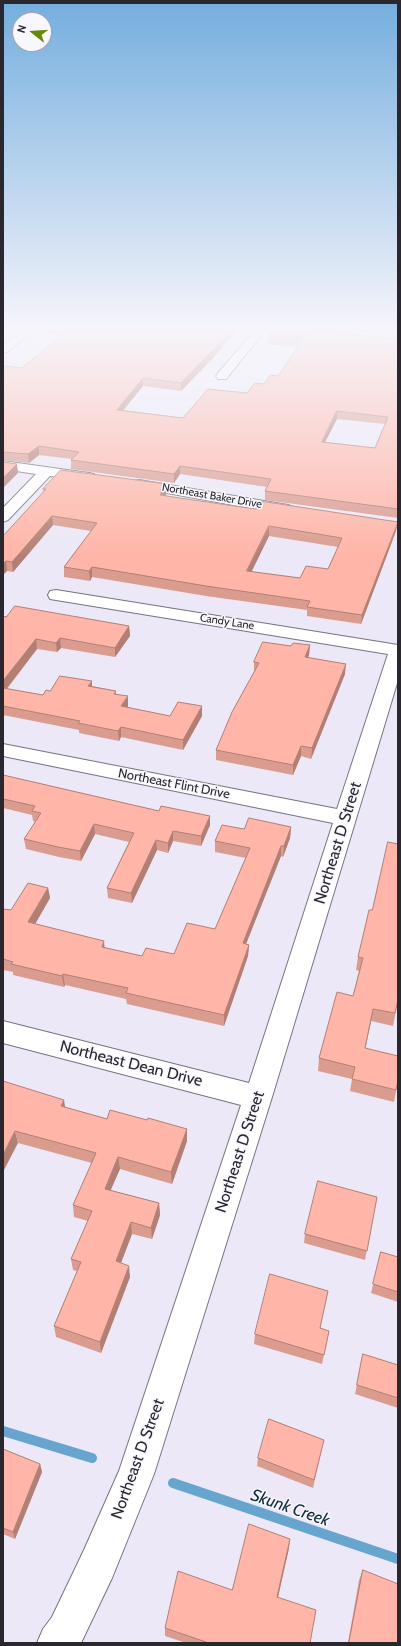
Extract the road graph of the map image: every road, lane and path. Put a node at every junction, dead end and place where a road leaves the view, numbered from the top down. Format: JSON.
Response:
{"nodes":[{"id":1,"x":3,"y":465,"type":"edge"},
{"id":2,"x":47,"y":471,"type":"junction"},
{"id":3,"x":102,"y":479,"type":"edge"},
{"id":4,"x":125,"y":482,"type":"edge"},
{"id":5,"x":304,"y":512,"type":"edge"},
{"id":6,"x":3,"y":517,"type":"edge"},
{"id":7,"x":56,"y":595,"type":"dead end"},
{"id":8,"x":398,"y":650,"type":"edge"},
{"id":9,"x":3,"y":750,"type":"edge"},
{"id":10,"x":345,"y":818,"type":"junction"},
{"id":11,"x":3,"y":1032,"type":"edge"},
{"id":12,"x":258,"y":1097,"type":"junction"},
{"id":13,"x":57,"y":1643,"type":"edge"}],
"edges":[{"from":1,"to":2,"type":"street"},
{"from":2,"to":3,"type":"street"},
{"from":2,"to":6,"type":"street"},
{"from":4,"to":5,"type":"street","name":"Northeast Baker Drive"},
{"from":7,"to":8,"type":"street","name":"Candy Lane"},
{"from":8,"to":10,"type":"street","name":"Northeast D Street"},
{"from":9,"to":10,"type":"street","name":"Northeast Flint Drive"},
{"from":10,"to":12,"type":"street","name":"Northeast D Street"},
{"from":11,"to":12,"type":"street","name":"Northeast Dean Drive"},
{"from":12,"to":13,"type":"street","name":"Northeast D Street"}]}
